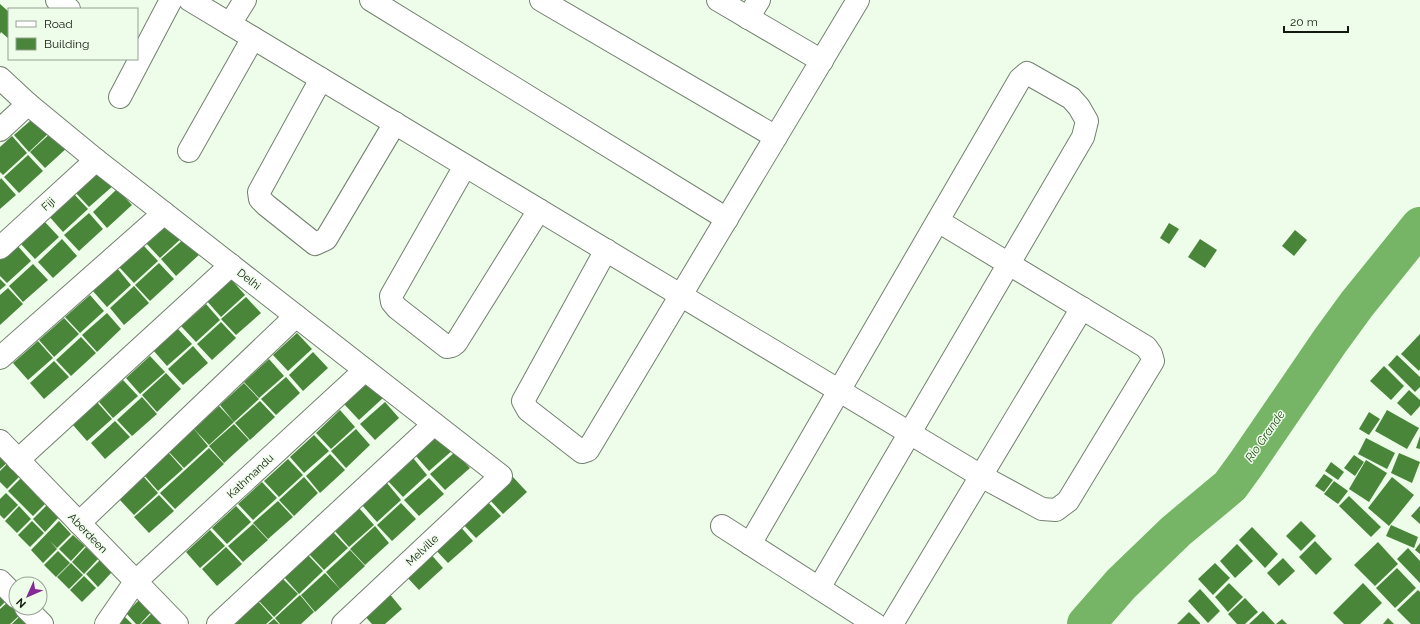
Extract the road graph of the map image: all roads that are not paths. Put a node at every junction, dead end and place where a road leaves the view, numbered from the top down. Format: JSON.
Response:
{"nodes":[{"id":1,"x":57,"y":0,"type":"edge"},
{"id":2,"x":171,"y":0,"type":"edge"},
{"id":3,"x":190,"y":0,"type":"edge"},
{"id":4,"x":245,"y":0,"type":"edge"},
{"id":5,"x":371,"y":0,"type":"edge"},
{"id":6,"x":541,"y":0,"type":"edge"},
{"id":7,"x":718,"y":0,"type":"edge"},
{"id":8,"x":858,"y":0,"type":"edge"},
{"id":9,"x":68,"y":8,"type":"edge"},
{"id":10,"x":753,"y":9,"type":"edge"},
{"id":11,"x":230,"y":24,"type":"junction"},
{"id":12,"x":253,"y":38,"type":"junction"},
{"id":13,"x":138,"y":57,"type":"edge"},
{"id":14,"x":136,"y":60,"type":"edge"},
{"id":15,"x":822,"y":61,"type":"junction"},
{"id":16,"x":0,"y":78,"type":"edge"},
{"id":17,"x":321,"y":79,"type":"junction"},
{"id":18,"x":120,"y":97,"type":"dead end"},
{"id":19,"x":28,"y":104,"type":"junction"},
{"id":20,"x":395,"y":123,"type":"junction"},
{"id":21,"x":0,"y":130,"type":"edge"},
{"id":22,"x":776,"y":137,"type":"junction"},
{"id":23,"x":189,"y":150,"type":"dead end"},
{"id":24,"x":96,"y":160,"type":"junction"},
{"id":25,"x":465,"y":166,"type":"junction"},
{"id":26,"x":539,"y":210,"type":"junction"},
{"id":27,"x":164,"y":213,"type":"junction"},
{"id":28,"x":727,"y":219,"type":"junction"},
{"id":29,"x":938,"y":221,"type":"junction"},
{"id":30,"x":0,"y":248,"type":"edge"},
{"id":31,"x":606,"y":250,"type":"junction"},
{"id":32,"x":1009,"y":263,"type":"junction"},
{"id":33,"x":231,"y":265,"type":"junction"},
{"id":34,"x":681,"y":295,"type":"junction"},
{"id":35,"x":1082,"y":308,"type":"junction"},
{"id":36,"x":296,"y":316,"type":"junction"},
{"id":37,"x":0,"y":358,"type":"edge"},
{"id":38,"x":365,"y":370,"type":"junction"},
{"id":39,"x":839,"y":391,"type":"junction"},
{"id":40,"x":434,"y":424,"type":"junction"},
{"id":41,"x":910,"y":433,"type":"junction"},
{"id":42,"x":0,"y":441,"type":"edge"},
{"id":43,"x":18,"y":460,"type":"junction"},
{"id":44,"x":501,"y":476,"type":"joint"},
{"id":45,"x":981,"y":476,"type":"junction"},
{"id":46,"x":79,"y":523,"type":"junction"},
{"id":47,"x":722,"y":526,"type":"dead end"},
{"id":48,"x":750,"y":544,"type":"junction"},
{"id":49,"x":0,"y":581,"type":"edge"},
{"id":50,"x":135,"y":582,"type":"junction"},
{"id":51,"x":819,"y":588,"type":"junction"},
{"id":52,"x":8,"y":589,"type":"edge"},
{"id":53,"x":34,"y":616,"type":"edge"},
{"id":54,"x":42,"y":624,"type":"edge"},
{"id":55,"x":106,"y":624,"type":"edge"},
{"id":56,"x":177,"y":624,"type":"edge"},
{"id":57,"x":218,"y":624,"type":"edge"},
{"id":58,"x":343,"y":624,"type":"edge"},
{"id":59,"x":875,"y":624,"type":"edge"},
{"id":60,"x":892,"y":624,"type":"edge"}],
"edges":[{"from":1,"to":9,"type":"street"},
{"from":2,"to":13,"type":"street"},
{"from":3,"to":11,"type":"street"},
{"from":4,"to":11,"type":"street"},
{"from":5,"to":28,"type":"street"},
{"from":6,"to":22,"type":"street"},
{"from":7,"to":10,"type":"street"},
{"from":8,"to":15,"type":"street"},
{"from":10,"to":15,"type":"street"},
{"from":11,"to":12,"type":"street"},
{"from":12,"to":17,"type":"street"},
{"from":12,"to":23,"type":"street"},
{"from":14,"to":18,"type":"street"},
{"from":15,"to":22,"type":"street"},
{"from":16,"to":19,"type":"street","name":"Delhi"},
{"from":17,"to":20,"type":"street"},
{"from":17,"to":20,"type":"street"},
{"from":19,"to":21,"type":"street"},
{"from":19,"to":24,"type":"street","name":"Delhi"},
{"from":20,"to":25,"type":"street"},
{"from":22,"to":28,"type":"street"},
{"from":24,"to":27,"type":"street","name":"Delhi"},
{"from":24,"to":30,"type":"street","name":"Fiji"},
{"from":25,"to":26,"type":"street"},
{"from":25,"to":26,"type":"street"},
{"from":26,"to":31,"type":"street"},
{"from":27,"to":33,"type":"street","name":"Delhi"},
{"from":27,"to":37,"type":"street"},
{"from":28,"to":34,"type":"street"},
{"from":29,"to":32,"type":"street"},
{"from":29,"to":32,"type":"street"},
{"from":29,"to":39,"type":"street"},
{"from":31,"to":34,"type":"street"},
{"from":31,"to":34,"type":"street"},
{"from":32,"to":35,"type":"street"},
{"from":32,"to":41,"type":"street"},
{"from":33,"to":36,"type":"street","name":"Delhi"},
{"from":33,"to":43,"type":"street"},
{"from":34,"to":39,"type":"street"},
{"from":35,"to":45,"type":"street"},
{"from":35,"to":45,"type":"street"},
{"from":36,"to":38,"type":"street","name":"Delhi"},
{"from":36,"to":46,"type":"street"},
{"from":38,"to":40,"type":"street","name":"Delhi"},
{"from":38,"to":50,"type":"street","name":"Kathmandu"},
{"from":39,"to":41,"type":"street"},
{"from":39,"to":48,"type":"street"},
{"from":40,"to":44,"type":"street","name":"Delhi"},
{"from":40,"to":57,"type":"street"},
{"from":41,"to":45,"type":"street"},
{"from":41,"to":51,"type":"street"},
{"from":42,"to":43,"type":"street","name":"Aberdeen"},
{"from":43,"to":46,"type":"street","name":"Aberdeen"},
{"from":44,"to":58,"type":"street","name":"Melville"},
{"from":45,"to":60,"type":"street"},
{"from":46,"to":50,"type":"street","name":"Aberdeen"},
{"from":47,"to":48,"type":"street"},
{"from":48,"to":51,"type":"street"},
{"from":49,"to":52,"type":"street"},
{"from":50,"to":55,"type":"street","name":"Kathmandu"},
{"from":50,"to":56,"type":"street","name":"Aberdeen"},
{"from":51,"to":59,"type":"street"},
{"from":53,"to":54,"type":"street"}]}
